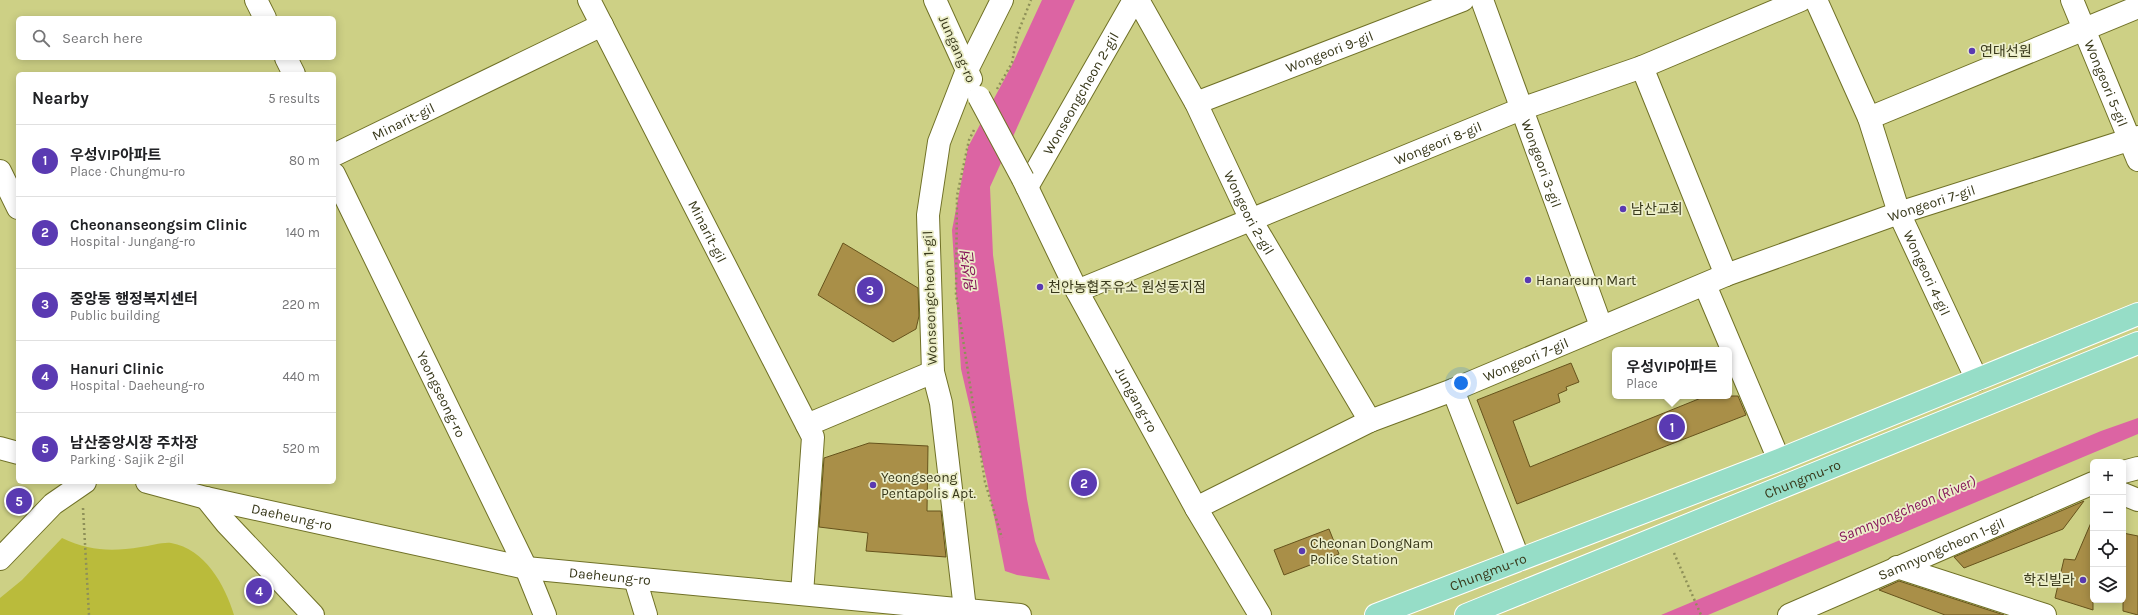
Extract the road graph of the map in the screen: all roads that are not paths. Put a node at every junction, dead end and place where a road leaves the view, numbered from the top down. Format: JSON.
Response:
{"nodes":[{"id":1,"x":256,"y":0,"type":"edge"},
{"id":2,"x":590,"y":0,"type":"edge"},
{"id":3,"x":935,"y":0,"type":"edge"},
{"id":4,"x":1002,"y":0,"type":"edge"},
{"id":5,"x":1136,"y":0,"type":"edge"},
{"id":6,"x":1463,"y":0,"type":"edge"},
{"id":7,"x":1482,"y":0,"type":"edge"},
{"id":8,"x":1801,"y":0,"type":"edge"},
{"id":9,"x":1816,"y":0,"type":"edge"},
{"id":10,"x":2072,"y":0,"type":"edge"},
{"id":11,"x":2138,"y":7,"type":"edge"},
{"id":12,"x":264,"y":16,"type":"edge"},
{"id":13,"x":602,"y":25,"type":"junction"},
{"id":14,"x":2084,"y":30,"type":"junction"},
{"id":15,"x":287,"y":60,"type":"edge"},
{"id":16,"x":1642,"y":67,"type":"junction"},
{"id":17,"x":967,"y":70,"type":"junction"},
{"id":18,"x":293,"y":72,"type":"edge"},
{"id":19,"x":1196,"y":103,"type":"junction"},
{"id":20,"x":1521,"y":109,"type":"junction"},
{"id":21,"x":1869,"y":118,"type":"junction"},
{"id":22,"x":2133,"y":139,"type":"edge"},
{"id":23,"x":336,"y":153,"type":"edge"},
{"id":24,"x":2138,"y":160,"type":"edge"},
{"id":25,"x":0,"y":171,"type":"edge"},
{"id":26,"x":336,"y":178,"type":"edge"},
{"id":27,"x":1025,"y":183,"type":"junction"},
{"id":28,"x":16,"y":204,"type":"edge"},
{"id":29,"x":1899,"y":213,"type":"junction"},
{"id":30,"x":1251,"y":220,"type":"junction"},
{"id":31,"x":1726,"y":275,"type":"junction"},
{"id":32,"x":1704,"y":285,"type":"junction"},
{"id":33,"x":1077,"y":291,"type":"junction"},
{"id":34,"x":2138,"y":314,"type":"edge"},
{"id":35,"x":1601,"y":326,"type":"junction"},
{"id":36,"x":2138,"y":343,"type":"edge"},
{"id":37,"x":1731,"y":347,"type":"edge"},
{"id":38,"x":1732,"y":350,"type":"edge"},
{"id":39,"x":933,"y":372,"type":"junction"},
{"id":40,"x":1978,"y":380,"type":"junction"},
{"id":41,"x":1453,"y":390,"type":"junction"},
{"id":42,"x":1370,"y":421,"type":"junction"},
{"id":43,"x":810,"y":431,"type":"junction"},
{"id":44,"x":0,"y":448,"type":"edge"},
{"id":45,"x":16,"y":452,"type":"edge"},
{"id":46,"x":1779,"y":460,"type":"junction"},
{"id":47,"x":2138,"y":468,"type":"edge"},
{"id":48,"x":2126,"y":471,"type":"edge"},
{"id":49,"x":83,"y":484,"type":"edge"},
{"id":50,"x":158,"y":484,"type":"edge"},
{"id":51,"x":2090,"y":484,"type":"edge"},
{"id":52,"x":2126,"y":495,"type":"edge"},
{"id":53,"x":206,"y":498,"type":"junction"},
{"id":54,"x":2138,"y":500,"type":"edge"},
{"id":55,"x":1196,"y":508,"type":"junction"},
{"id":56,"x":0,"y":559,"type":"edge"},
{"id":57,"x":1519,"y":560,"type":"junction"},
{"id":58,"x":1897,"y":567,"type":"junction"},
{"id":59,"x":526,"y":568,"type":"junction"},
{"id":60,"x":635,"y":579,"type":"junction"},
{"id":61,"x":802,"y":594,"type":"junction"},
{"id":62,"x":1248,"y":594,"type":"junction"},
{"id":63,"x":965,"y":609,"type":"junction"},
{"id":64,"x":988,"y":613,"type":"edge"},
{"id":65,"x":314,"y":615,"type":"edge"},
{"id":66,"x":545,"y":615,"type":"edge"},
{"id":67,"x":646,"y":615,"type":"edge"},
{"id":68,"x":1020,"y":615,"type":"edge"},
{"id":69,"x":1251,"y":615,"type":"edge"},
{"id":70,"x":1260,"y":615,"type":"edge"},
{"id":71,"x":1376,"y":615,"type":"edge"},
{"id":72,"x":1466,"y":615,"type":"edge"},
{"id":73,"x":1789,"y":615,"type":"edge"},
{"id":74,"x":2045,"y":615,"type":"edge"}],
"edges":[{"from":1,"to":12,"type":"street"},
{"from":2,"to":13,"type":"street","name":"Minarit-gil"},
{"from":3,"to":17,"type":"street","name":"Jungang-ro"},
{"from":4,"to":17,"type":"street","name":"Wonseongcheon 1-gil"},
{"from":5,"to":19,"type":"street","name":"Wongeori 2-gil"},
{"from":5,"to":27,"type":"street","name":"Wonseongcheon 2-gil"},
{"from":6,"to":19,"type":"street","name":"Wongeori 9-gil"},
{"from":7,"to":20,"type":"street","name":"Wongeori 3-gil"},
{"from":8,"to":16,"type":"street","name":"Wongeori 8-gil"},
{"from":9,"to":21,"type":"street","name":"Wongeori 4-gil"},
{"from":10,"to":14,"type":"street","name":"Wongeori 5-gil"},
{"from":11,"to":14,"type":"street","name":"Wongeori 5-gil"},
{"from":13,"to":23,"type":"street","name":"Minarit-gil"},
{"from":13,"to":43,"type":"street","name":"Minarit-gil"},
{"from":14,"to":21,"type":"street"},
{"from":14,"to":22,"type":"street","name":"Wongeori 5-gil"},
{"from":15,"to":18,"type":"street"},
{"from":16,"to":20,"type":"street","name":"Wongeori 8-gil"},
{"from":16,"to":31,"type":"street"},
{"from":17,"to":27,"type":"street","name":"Jungang-ro","bridge":true},
{"from":17,"to":39,"type":"street","name":"Wonseongcheon 1-gil"},
{"from":19,"to":30,"type":"street","name":"Wongeori 2-gil"},
{"from":20,"to":30,"type":"street","name":"Wongeori 8-gil"},
{"from":20,"to":35,"type":"street","name":"Wongeori 3-gil"},
{"from":21,"to":29,"type":"street","name":"Wongeori 4-gil"},
{"from":22,"to":24,"type":"street","name":"Wongeori 5-gil"},
{"from":22,"to":29,"type":"street","name":"Wongeori 7-gil"},
{"from":25,"to":28,"type":"street"},
{"from":26,"to":59,"type":"street","name":"Yeongseong-ro"},
{"from":27,"to":33,"type":"street","name":"Jungang-ro"},
{"from":29,"to":31,"type":"street","name":"Wongeori 7-gil"},
{"from":29,"to":40,"type":"street","name":"Wongeori 4-gil"},
{"from":30,"to":33,"type":"street","name":"Wongeori 8-gil"},
{"from":30,"to":42,"type":"street","name":"Wongeori 2-gil"},
{"from":31,"to":32,"type":"street","name":"Wongeori 7-gil"},
{"from":32,"to":35,"type":"street","name":"Wongeori 7-gil"},
{"from":32,"to":37,"type":"street","name":"Chungmu-ro"},
{"from":33,"to":55,"type":"street","name":"Jungang-ro"},
{"from":34,"to":40,"type":"main road","name":"Chungmu-ro"},
{"from":35,"to":41,"type":"street","name":"Wongeori 7-gil"},
{"from":36,"to":72,"type":"main road","name":"Chungmu-ro"},
{"from":38,"to":46,"type":"street","name":"Chungmu-ro"},
{"from":39,"to":43,"type":"street"},
{"from":39,"to":63,"type":"street","name":"Wonseongcheon 1-gil"},
{"from":40,"to":46,"type":"main road","name":"Chungmu-ro"},
{"from":41,"to":42,"type":"street","name":"Wongeori 7-gil"},
{"from":41,"to":57,"type":"street"},
{"from":42,"to":55,"type":"street","name":"Wongeori 7-gil"},
{"from":43,"to":61,"type":"street"},
{"from":44,"to":45,"type":"street"},
{"from":46,"to":57,"type":"main road","name":"Chungmu-ro"},
{"from":47,"to":48,"type":"street"},
{"from":49,"to":56,"type":"street"},
{"from":50,"to":53,"type":"street","name":"Daeheung-ro"},
{"from":51,"to":58,"type":"street","name":"Samnyongcheon 1-gil"},
{"from":52,"to":54,"type":"street"},
{"from":53,"to":59,"type":"street","name":"Daeheung-ro"},
{"from":53,"to":65,"type":"street"},
{"from":55,"to":62,"type":"street","name":"Jungang-ro"},
{"from":57,"to":71,"type":"main road","name":"Chungmu-ro"},
{"from":58,"to":73,"type":"street","name":"Samnyongcheon 1-gil"},
{"from":58,"to":74,"type":"street"},
{"from":59,"to":60,"type":"street","name":"Daeheung-ro"},
{"from":59,"to":66,"type":"street","name":"Yeongseong-ro"},
{"from":60,"to":61,"type":"street","name":"Daeheung-ro"},
{"from":60,"to":67,"type":"street"},
{"from":61,"to":63,"type":"street","name":"Daeheung-ro"},
{"from":62,"to":69,"type":"street"},
{"from":62,"to":70,"type":"street","name":"Jungang-ro"},
{"from":63,"to":64,"type":"street","name":"Daeheung-ro"},
{"from":64,"to":68,"type":"street","name":"Daeheung-ro"}]}
